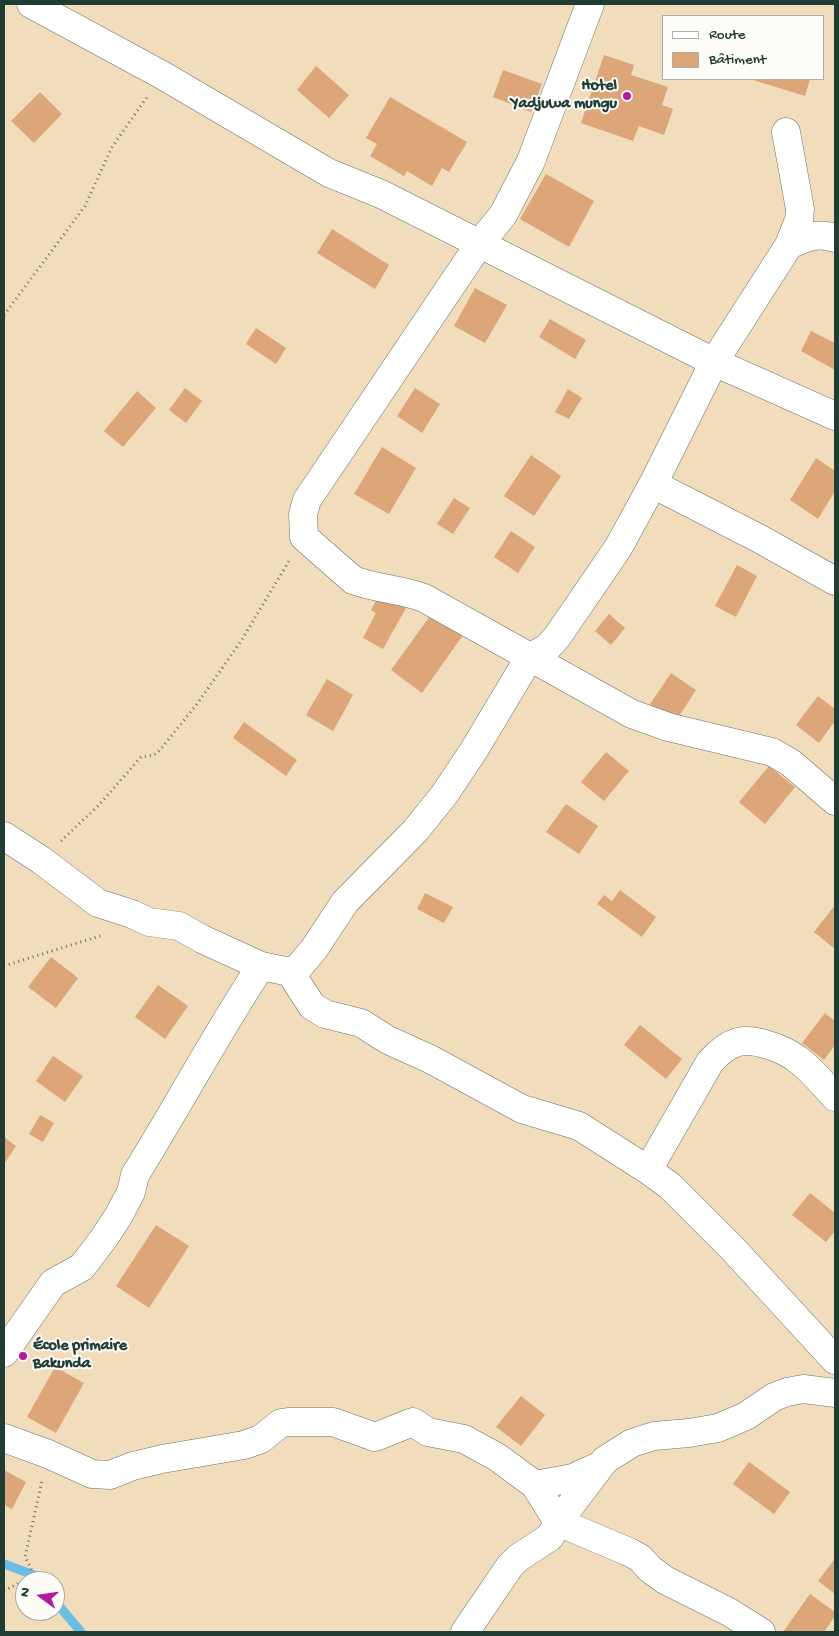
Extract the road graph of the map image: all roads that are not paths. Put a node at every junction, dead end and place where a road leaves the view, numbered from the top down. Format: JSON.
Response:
{"nodes":[{"id":1,"x":31,"y":4,"type":"edge"},
{"id":2,"x":590,"y":4,"type":"edge"},
{"id":3,"x":786,"y":132,"type":"dead end"},
{"id":4,"x":835,"y":238,"type":"edge"},
{"id":5,"x":480,"y":243,"type":"junction"},
{"id":6,"x":789,"y":245,"type":"junction"},
{"id":7,"x":714,"y":362,"type":"junction"},
{"id":8,"x":835,"y":416,"type":"edge"},
{"id":9,"x":653,"y":484,"type":"junction"},
{"id":10,"x":835,"y":581,"type":"edge"},
{"id":11,"x":529,"y":658,"type":"junction"},
{"id":12,"x":835,"y":800,"type":"edge"},
{"id":13,"x":4,"y":836,"type":"edge"},
{"id":14,"x":261,"y":966,"type":"junction"},
{"id":15,"x":290,"y":972,"type":"junction"},
{"id":16,"x":835,"y":1097,"type":"edge"},
{"id":17,"x":648,"y":1170,"type":"junction"},
{"id":18,"x":4,"y":1353,"type":"edge"},
{"id":19,"x":835,"y":1360,"type":"edge"},
{"id":20,"x":835,"y":1393,"type":"edge"},
{"id":21,"x":4,"y":1438,"type":"edge"},
{"id":22,"x":599,"y":1466,"type":"junction"},
{"id":23,"x":535,"y":1485,"type":"junction"},
{"id":24,"x":558,"y":1522,"type":"junction"},
{"id":25,"x":465,"y":1632,"type":"edge"},
{"id":26,"x":761,"y":1632,"type":"edge"}],
"edges":[{"from":1,"to":5,"type":"street"},
{"from":2,"to":5,"type":"street"},
{"from":3,"to":6,"type":"street"},
{"from":4,"to":6,"type":"street"},
{"from":5,"to":7,"type":"street"},
{"from":5,"to":11,"type":"street"},
{"from":6,"to":7,"type":"street"},
{"from":7,"to":8,"type":"street"},
{"from":7,"to":9,"type":"street"},
{"from":9,"to":10,"type":"street"},
{"from":9,"to":11,"type":"street"},
{"from":11,"to":12,"type":"street"},
{"from":11,"to":15,"type":"street"},
{"from":13,"to":14,"type":"street"},
{"from":14,"to":15,"type":"street"},
{"from":14,"to":18,"type":"street"},
{"from":15,"to":17,"type":"street"},
{"from":16,"to":17,"type":"street"},
{"from":17,"to":19,"type":"street"},
{"from":20,"to":22,"type":"street"},
{"from":21,"to":23,"type":"street"},
{"from":22,"to":23,"type":"street"},
{"from":22,"to":24,"type":"street"},
{"from":23,"to":24,"type":"street"},
{"from":24,"to":25,"type":"street"},
{"from":24,"to":26,"type":"street"}]}
